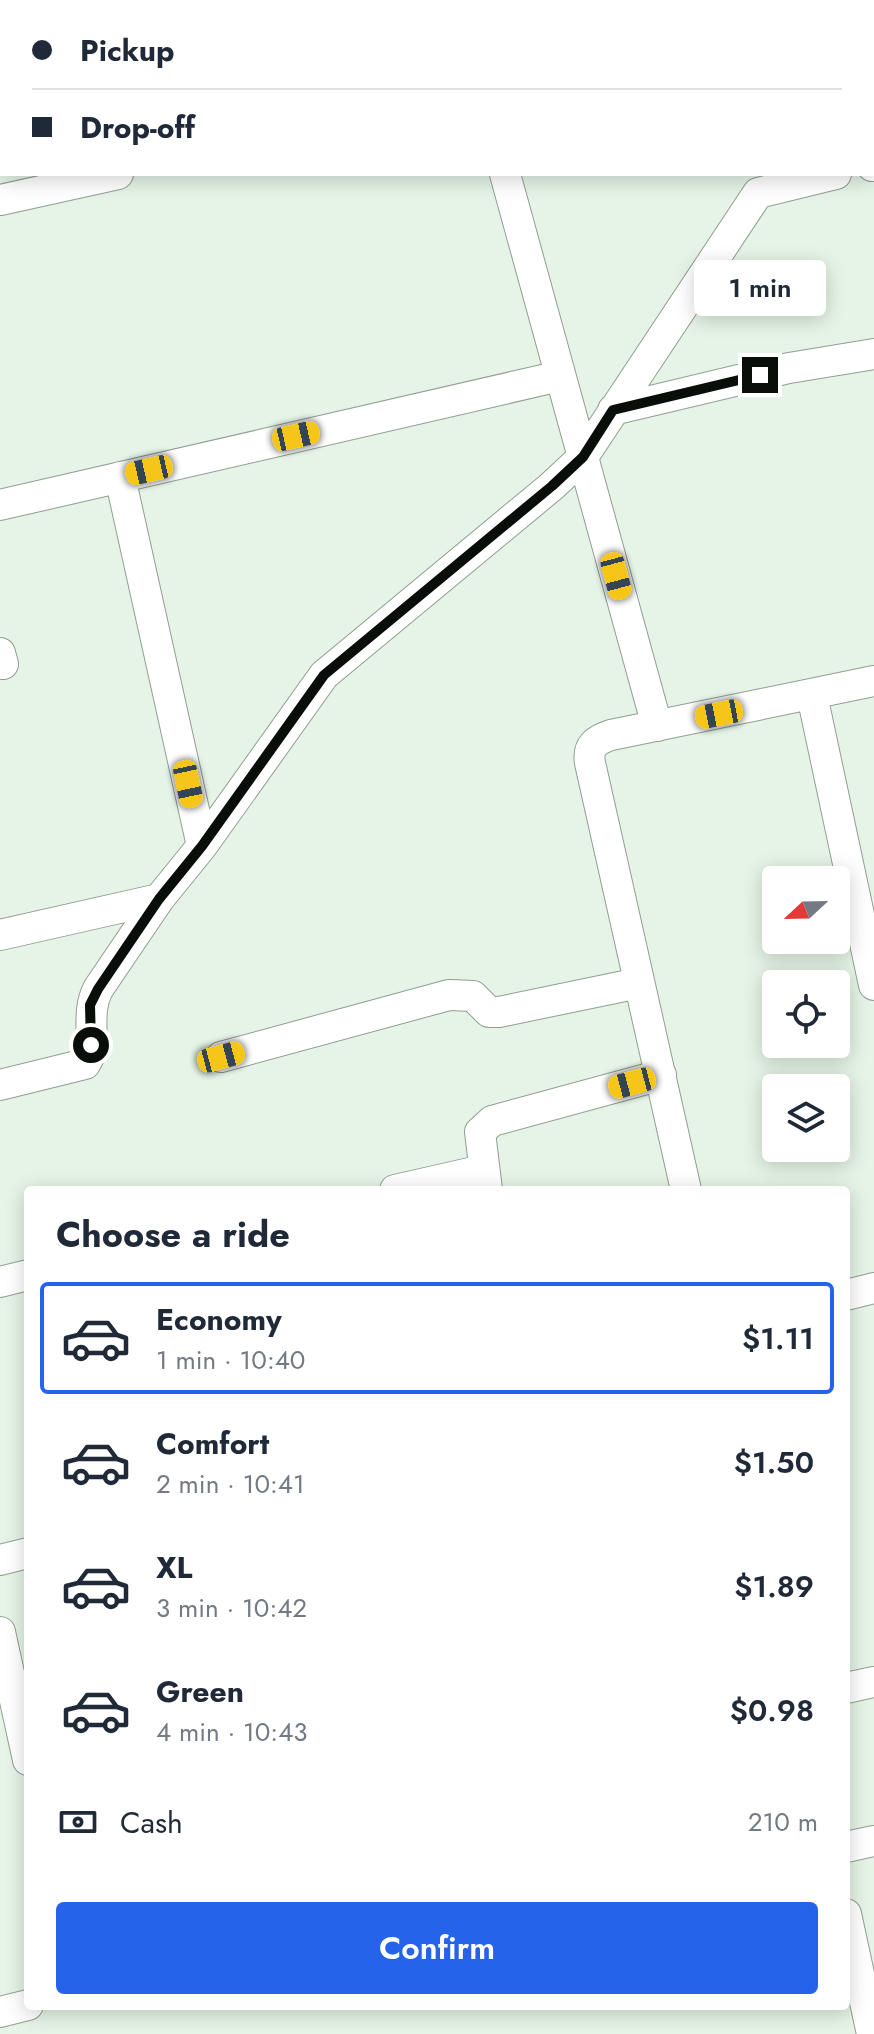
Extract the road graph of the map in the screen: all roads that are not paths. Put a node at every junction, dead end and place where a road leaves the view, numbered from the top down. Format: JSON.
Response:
{"nodes":[{"id":1,"x":109,"y":176,"type":"edge"},
{"id":2,"x":506,"y":176,"type":"edge"},
{"id":3,"x":828,"y":176,"type":"edge"},
{"id":4,"x":0,"y":200,"type":"edge"},
{"id":5,"x":874,"y":354,"type":"edge"},
{"id":6,"x":560,"y":376,"type":"junction"},
{"id":7,"x":613,"y":410,"type":"junction"},
{"id":8,"x":583,"y":457,"type":"junction"},
{"id":9,"x":120,"y":477,"type":"junction"},
{"id":10,"x":1,"y":500,"type":"edge"},
{"id":11,"x":874,"y":681,"type":"edge"},
{"id":12,"x":812,"y":695,"type":"junction"},
{"id":13,"x":657,"y":726,"type":"junction"},
{"id":14,"x":202,"y":846,"type":"junction"},
{"id":15,"x":159,"y":899,"type":"junction"},
{"id":16,"x":0,"y":935,"type":"edge"},
{"id":17,"x":639,"y":983,"type":"junction"},
{"id":18,"x":874,"y":985,"type":"edge"},
{"id":19,"x":221,"y":1057,"type":"dead end"},
{"id":20,"x":661,"y":1075,"type":"junction"},
{"id":21,"x":0,"y":1085,"type":"edge"},
{"id":22,"x":485,"y":1180,"type":"edge"},
{"id":23,"x":431,"y":1186,"type":"edge"},
{"id":24,"x":685,"y":1186,"type":"edge"},
{"id":25,"x":24,"y":1276,"type":"edge"},
{"id":26,"x":0,"y":1282,"type":"edge"},
{"id":27,"x":874,"y":1288,"type":"edge"},
{"id":28,"x":850,"y":1294,"type":"edge"},
{"id":29,"x":24,"y":1554,"type":"edge"},
{"id":30,"x":0,"y":1560,"type":"edge"},
{"id":31,"x":1,"y":1641,"type":"edge"},
{"id":32,"x":874,"y":1682,"type":"edge"},
{"id":33,"x":850,"y":1687,"type":"edge"},
{"id":34,"x":23,"y":1716,"type":"edge"},
{"id":35,"x":874,"y":1841,"type":"edge"},
{"id":36,"x":850,"y":1846,"type":"edge"},
{"id":37,"x":850,"y":1928,"type":"edge"},
{"id":38,"x":869,"y":1997,"type":"edge"},
{"id":39,"x":24,"y":2006,"type":"edge"},
{"id":40,"x":0,"y":2012,"type":"edge"},
{"id":41,"x":872,"y":2034,"type":"edge"}],
"edges":[{"from":1,"to":4,"type":"street"},
{"from":2,"to":6,"type":"street"},
{"from":3,"to":7,"type":"street"},
{"from":5,"to":7,"type":"street"},
{"from":6,"to":8,"type":"street"},
{"from":6,"to":9,"type":"street"},
{"from":7,"to":8,"type":"street"},
{"from":8,"to":13,"type":"street"},
{"from":8,"to":14,"type":"street"},
{"from":9,"to":10,"type":"street"},
{"from":9,"to":14,"type":"street"},
{"from":11,"to":12,"type":"street"},
{"from":12,"to":13,"type":"street"},
{"from":12,"to":18,"type":"street"},
{"from":13,"to":17,"type":"street"},
{"from":14,"to":15,"type":"street"},
{"from":15,"to":16,"type":"street"},
{"from":15,"to":21,"type":"street"},
{"from":17,"to":19,"type":"street"},
{"from":17,"to":20,"type":"street"},
{"from":20,"to":22,"type":"street"},
{"from":20,"to":24,"type":"street"},
{"from":22,"to":23,"type":"street"},
{"from":25,"to":26,"type":"street"},
{"from":27,"to":28,"type":"street"},
{"from":29,"to":30,"type":"street"},
{"from":31,"to":34,"type":"street"},
{"from":32,"to":33,"type":"street"},
{"from":35,"to":36,"type":"street"},
{"from":37,"to":38,"type":"street"},
{"from":38,"to":41,"type":"street"},
{"from":39,"to":40,"type":"street"}]}
